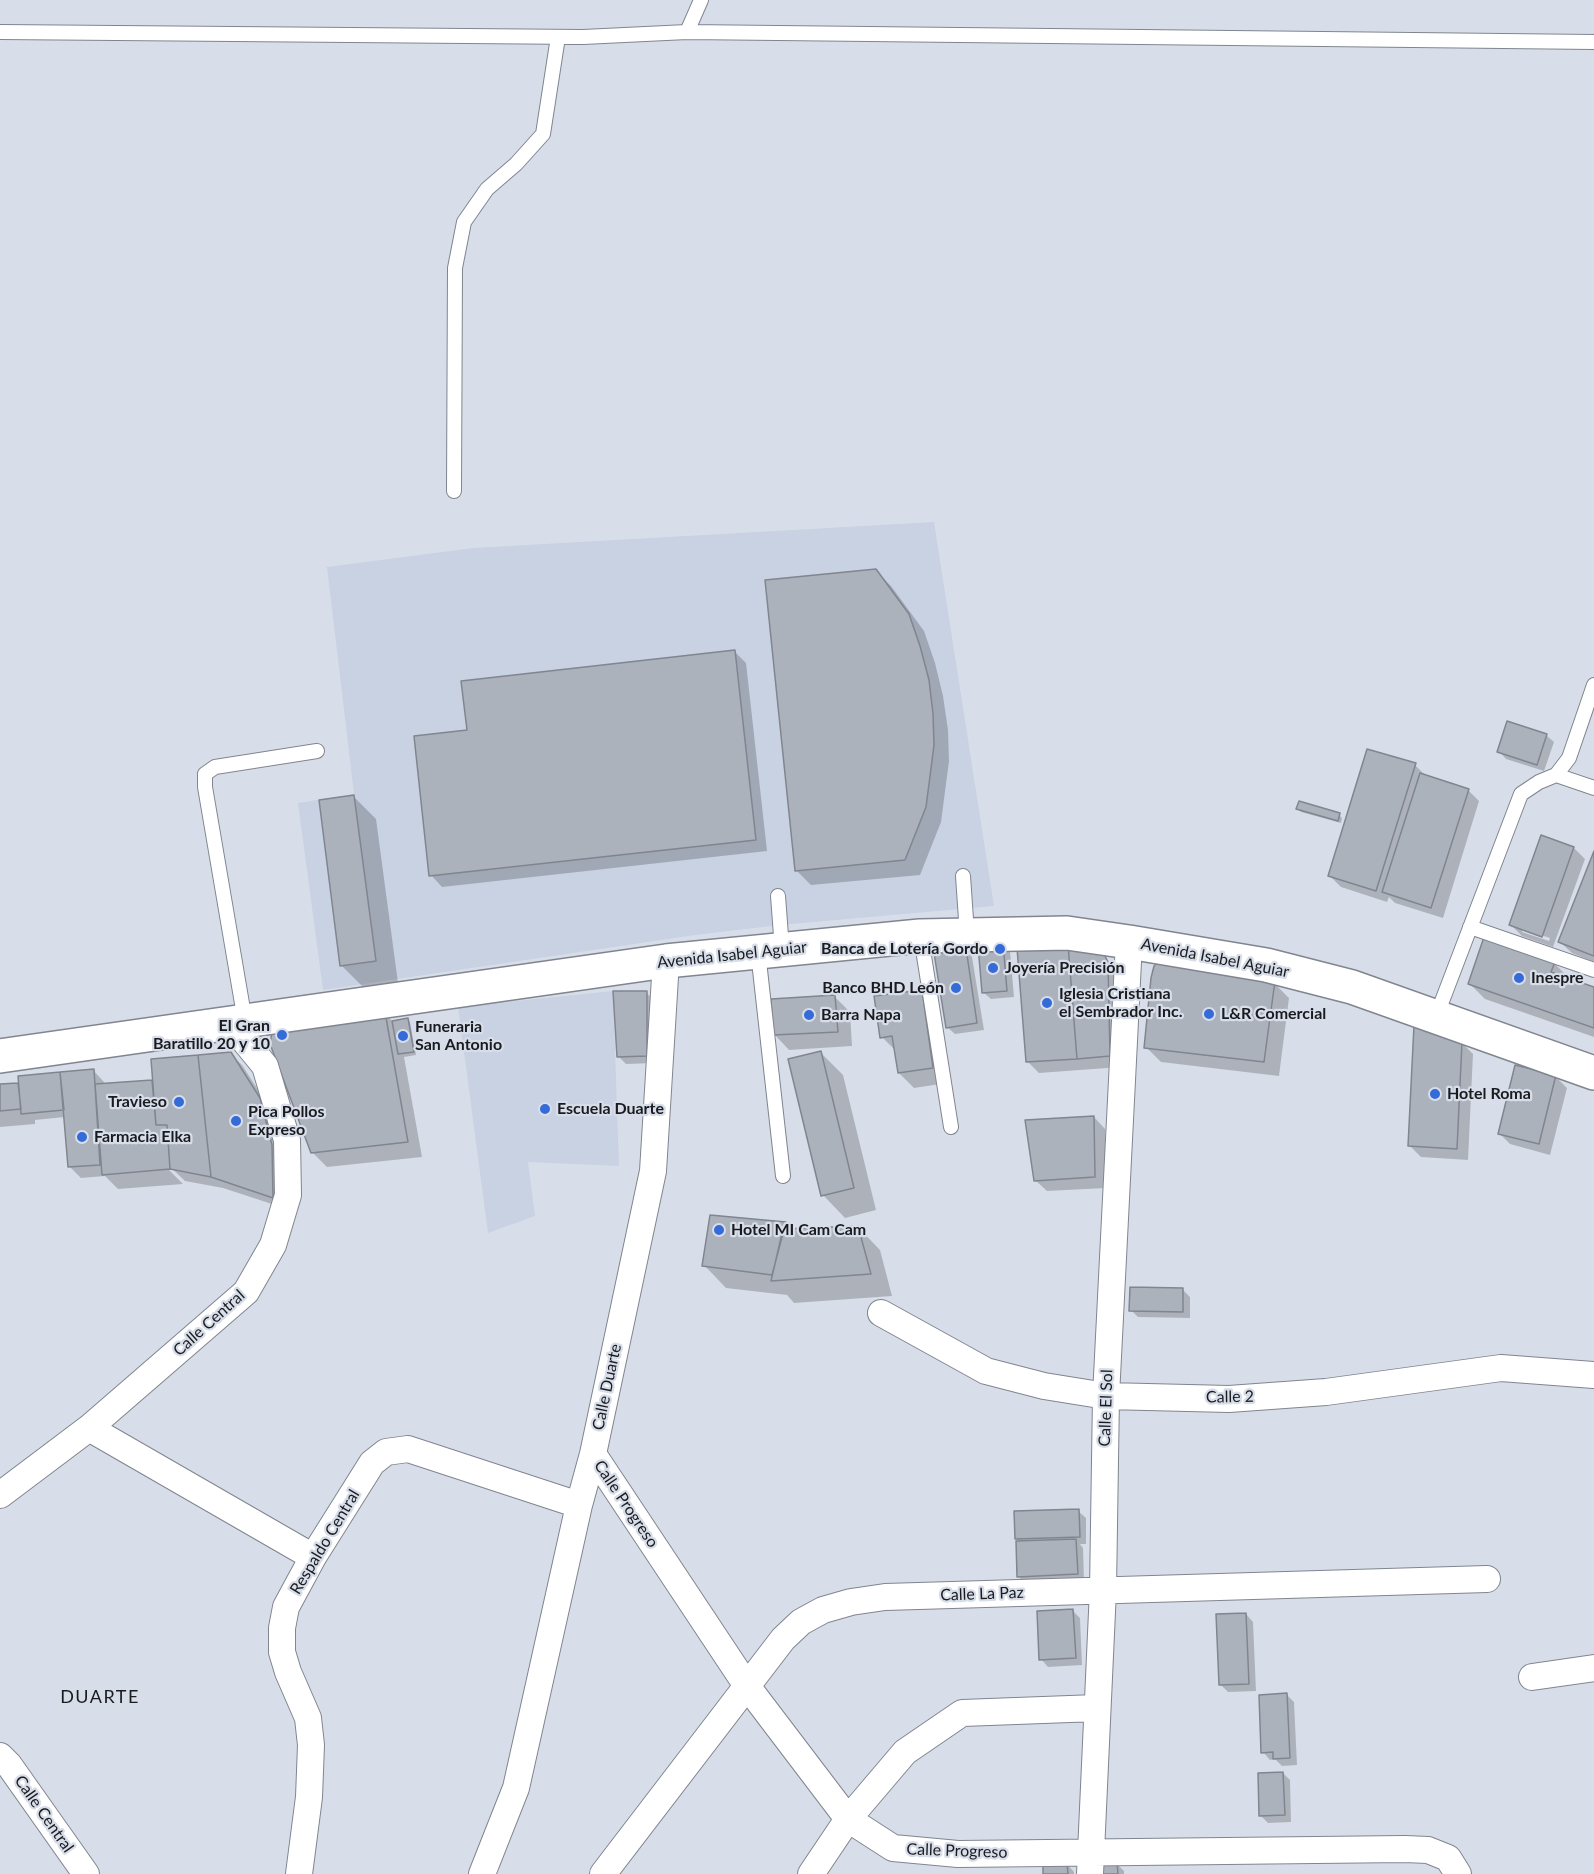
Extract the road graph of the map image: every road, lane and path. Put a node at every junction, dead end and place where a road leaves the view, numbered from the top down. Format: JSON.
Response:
{"nodes":[{"id":1,"x":701,"y":0,"type":"edge"},
{"id":2,"x":0,"y":32,"type":"edge"},
{"id":3,"x":687,"y":32,"type":"junction"},
{"id":4,"x":558,"y":37,"type":"junction"},
{"id":5,"x":1594,"y":42,"type":"edge"},
{"id":6,"x":454,"y":491,"type":"dead end"},
{"id":7,"x":1594,"y":685,"type":"edge"},
{"id":8,"x":317,"y":751,"type":"dead end"},
{"id":9,"x":1556,"y":775,"type":"junction"},
{"id":10,"x":1594,"y":788,"type":"edge"},
{"id":11,"x":963,"y":876,"type":"dead end"},
{"id":12,"x":778,"y":896,"type":"dead end"},
{"id":13,"x":1470,"y":927,"type":"junction"},
{"id":14,"x":967,"y":934,"type":"junction"},
{"id":15,"x":920,"y":936,"type":"junction"},
{"id":16,"x":1129,"y":942,"type":"junction"},
{"id":17,"x":770,"y":950,"type":"junction"},
{"id":18,"x":666,"y":961,"type":"junction"},
{"id":19,"x":1594,"y":970,"type":"edge"},
{"id":20,"x":1436,"y":1017,"type":"junction"},
{"id":21,"x":238,"y":1022,"type":"junction"},
{"id":22,"x":0,"y":1056,"type":"edge"},
{"id":23,"x":1594,"y":1073,"type":"edge"},
{"id":24,"x":951,"y":1127,"type":"dead end"},
{"id":25,"x":783,"y":1176,"type":"dead end"},
{"id":26,"x":881,"y":1313,"type":"dead end"},
{"id":27,"x":1594,"y":1375,"type":"edge"},
{"id":28,"x":1106,"y":1396,"type":"junction"},
{"id":29,"x":89,"y":1428,"type":"junction"},
{"id":30,"x":592,"y":1454,"type":"junction"},
{"id":31,"x":0,"y":1495,"type":"edge"},
{"id":32,"x":579,"y":1505,"type":"junction"},
{"id":33,"x":313,"y":1557,"type":"junction"},
{"id":34,"x":1488,"y":1579,"type":"dead end"},
{"id":35,"x":1103,"y":1590,"type":"junction"},
{"id":36,"x":1594,"y":1668,"type":"edge"},
{"id":37,"x":1532,"y":1677,"type":"dead end"},
{"id":38,"x":747,"y":1686,"type":"junction"},
{"id":39,"x":1097,"y":1707,"type":"junction"},
{"id":40,"x":0,"y":1756,"type":"edge"},
{"id":41,"x":848,"y":1819,"type":"junction"},
{"id":42,"x":1089,"y":1864,"type":"edge"},
{"id":43,"x":1453,"y":1866,"type":"edge"},
{"id":44,"x":86,"y":1874,"type":"edge"},
{"id":45,"x":299,"y":1874,"type":"edge"},
{"id":46,"x":482,"y":1874,"type":"edge"},
{"id":47,"x":603,"y":1874,"type":"edge"},
{"id":48,"x":812,"y":1874,"type":"edge"}],
"edges":[{"from":1,"to":3,"type":"lane"},
{"from":2,"to":4,"type":"lane"},
{"from":3,"to":4,"type":"lane"},
{"from":3,"to":5,"type":"lane"},
{"from":4,"to":6,"type":"lane"},
{"from":7,"to":9,"type":"lane"},
{"from":8,"to":21,"type":"lane"},
{"from":9,"to":10,"type":"lane"},
{"from":9,"to":13,"type":"lane"},
{"from":11,"to":14,"type":"lane"},
{"from":12,"to":17,"type":"lane"},
{"from":13,"to":19,"type":"lane"},
{"from":13,"to":20,"type":"lane"},
{"from":14,"to":15,"type":"main road","name":"Avenida Isabel Aguiar"},
{"from":14,"to":16,"type":"main road","name":"Avenida Isabel Aguiar"},
{"from":15,"to":17,"type":"main road","name":"Avenida Isabel Aguiar"},
{"from":15,"to":24,"type":"lane"},
{"from":16,"to":20,"type":"main road","name":"Avenida Isabel Aguiar"},
{"from":16,"to":28,"type":"street","name":"Calle El Sol"},
{"from":17,"to":18,"type":"main road","name":"Avenida Isabel Aguiar"},
{"from":17,"to":25,"type":"lane"},
{"from":18,"to":21,"type":"main road","name":"Avenida Isabel Aguiar"},
{"from":18,"to":30,"type":"street","name":"Calle Duarte"},
{"from":20,"to":23,"type":"main road","name":"Avenida Isabel Aguiar"},
{"from":21,"to":22,"type":"main road","name":"Avenida Isabel Aguiar"},
{"from":21,"to":29,"type":"street","name":"Calle Central"},
{"from":26,"to":28,"type":"street","name":"Calle 2"},
{"from":27,"to":28,"type":"street","name":"Calle 2"},
{"from":28,"to":35,"type":"street","name":"Calle El Sol"},
{"from":29,"to":31,"type":"street","name":"Calle Central"},
{"from":29,"to":33,"type":"street"},
{"from":30,"to":32,"type":"street","name":"Calle Duarte"},
{"from":30,"to":38,"type":"street","name":"Calle Progreso"},
{"from":32,"to":33,"type":"street","name":"Respaldo Central"},
{"from":32,"to":46,"type":"street","name":"Calle Duarte"},
{"from":33,"to":45,"type":"street","name":"Respaldo Central"},
{"from":34,"to":35,"type":"street","name":"Calle La Paz"},
{"from":35,"to":38,"type":"street","name":"Calle La Paz"},
{"from":35,"to":39,"type":"street","name":"Calle El Sol"},
{"from":36,"to":37,"type":"street"},
{"from":38,"to":41,"type":"street","name":"Calle Progreso"},
{"from":38,"to":47,"type":"street","name":"Calle La Paz"},
{"from":39,"to":41,"type":"street"},
{"from":39,"to":42,"type":"street","name":"Calle El Sol"},
{"from":40,"to":44,"type":"street","name":"Calle Central"},
{"from":41,"to":42,"type":"street","name":"Calle Progreso"},
{"from":41,"to":48,"type":"street"},
{"from":42,"to":43,"type":"street","name":"Calle Progreso"}]}
